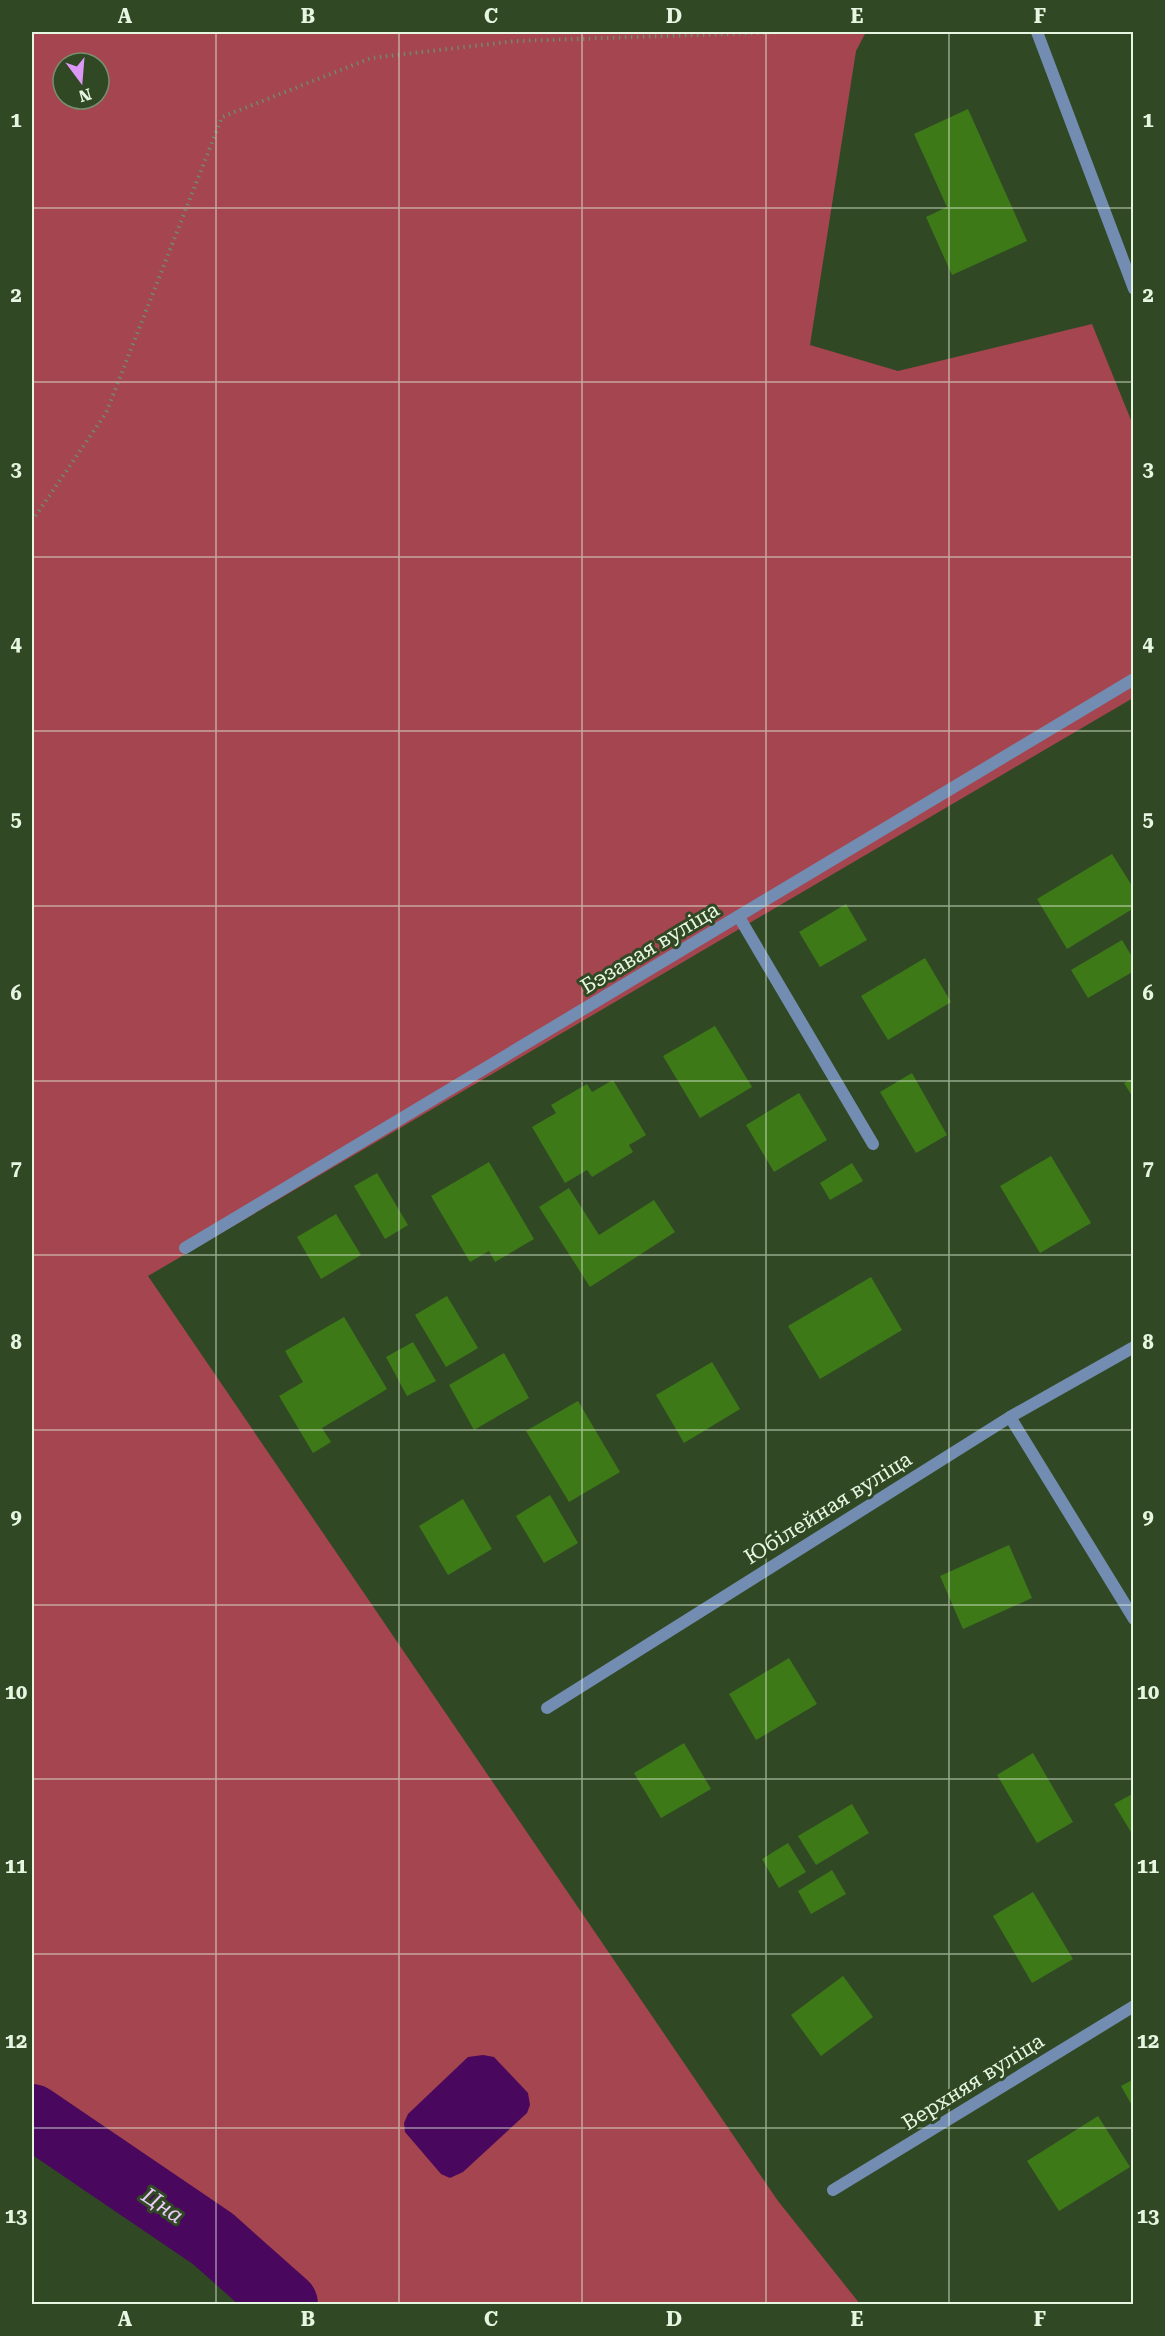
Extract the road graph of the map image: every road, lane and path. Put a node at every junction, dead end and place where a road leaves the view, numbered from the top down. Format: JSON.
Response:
{"nodes":[{"id":1,"x":786,"y":32,"type":"edge"},
{"id":2,"x":1037,"y":32,"type":"edge"},
{"id":3,"x":1134,"y":290,"type":"edge"},
{"id":4,"x":32,"y":521,"type":"edge"},
{"id":5,"x":1134,"y":679,"type":"edge"},
{"id":6,"x":739,"y":917,"type":"junction"},
{"id":7,"x":873,"y":1144,"type":"dead end"},
{"id":8,"x":185,"y":1248,"type":"dead end"},
{"id":9,"x":1134,"y":1347,"type":"edge"},
{"id":10,"x":1010,"y":1417,"type":"junction"},
{"id":11,"x":1134,"y":1619,"type":"edge"},
{"id":12,"x":547,"y":1708,"type":"dead end"},
{"id":13,"x":1134,"y":2006,"type":"edge"},
{"id":14,"x":832,"y":2190,"type":"dead end"}],
"edges":[{"from":1,"to":4,"type":"path"},
{"from":2,"to":3,"type":"street"},
{"from":5,"to":6,"type":"street","name":"Бэзавая вуліца"},
{"from":6,"to":7,"type":"street"},
{"from":6,"to":8,"type":"street","name":"Бэзавая вуліца"},
{"from":9,"to":10,"type":"street","name":"Юбілейная вуліца"},
{"from":10,"to":11,"type":"street"},
{"from":10,"to":12,"type":"street","name":"Юбілейная вуліца"},
{"from":13,"to":14,"type":"street","name":"Верхняя вуліца"}]}
